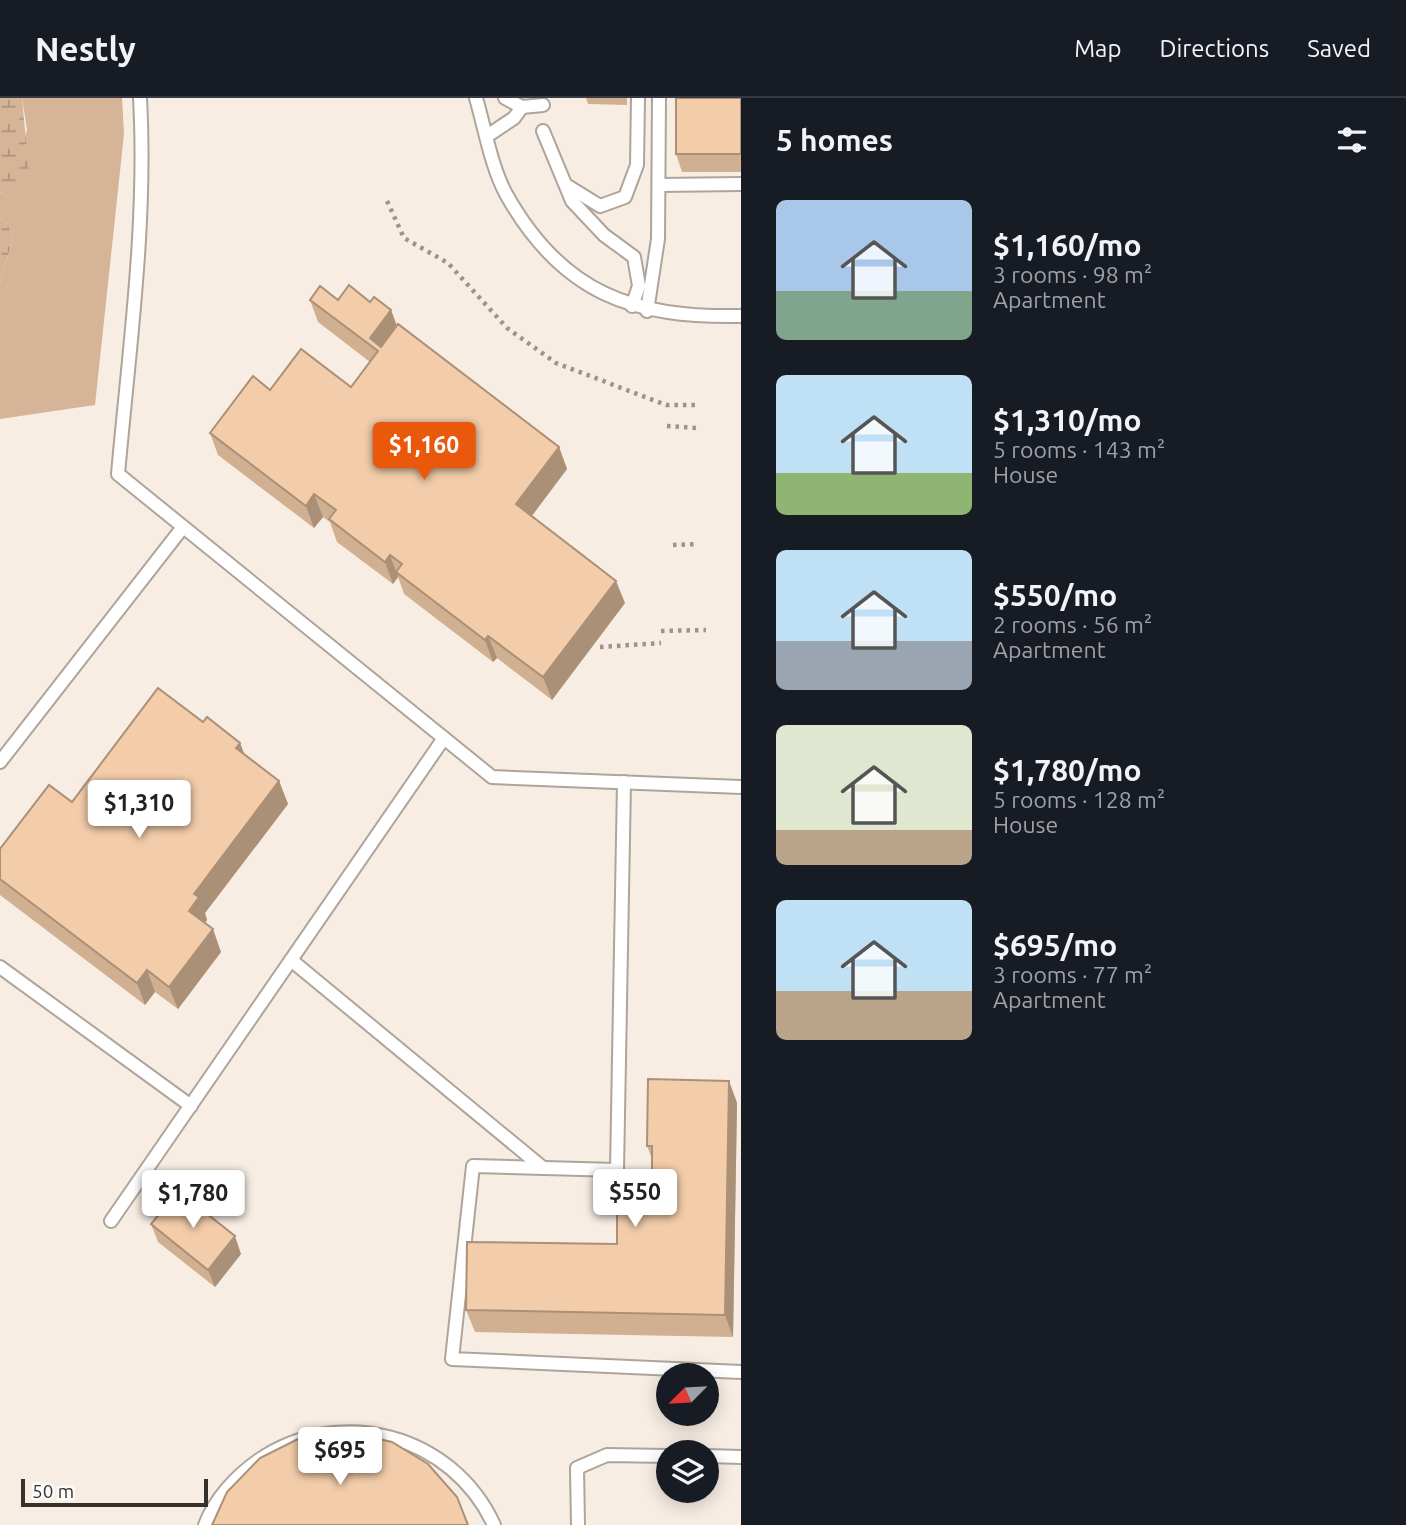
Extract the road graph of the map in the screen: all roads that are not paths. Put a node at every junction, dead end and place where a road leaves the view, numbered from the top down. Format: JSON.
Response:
{"nodes":[{"id":1,"x":140,"y":98,"type":"edge"},
{"id":2,"x":476,"y":98,"type":"edge"},
{"id":3,"x":505,"y":98,"type":"edge"},
{"id":4,"x":638,"y":98,"type":"edge"},
{"id":5,"x":659,"y":98,"type":"edge"},
{"id":6,"x":543,"y":105,"type":"dead end"},
{"id":7,"x":522,"y":107,"type":"junction"},
{"id":8,"x":543,"y":131,"type":"dead end"},
{"id":9,"x":487,"y":136,"type":"junction"},
{"id":10,"x":741,"y":184,"type":"edge"},
{"id":11,"x":566,"y":185,"type":"junction"},
{"id":12,"x":659,"y":185,"type":"junction"},
{"id":13,"x":632,"y":306,"type":"junction"},
{"id":14,"x":647,"y":311,"type":"junction"},
{"id":15,"x":741,"y":316,"type":"edge"},
{"id":16,"x":183,"y":527,"type":"junction"},
{"id":17,"x":444,"y":738,"type":"junction"},
{"id":18,"x":0,"y":762,"type":"edge"},
{"id":19,"x":624,"y":782,"type":"junction"},
{"id":20,"x":741,"y":787,"type":"edge"},
{"id":21,"x":291,"y":960,"type":"junction"},
{"id":22,"x":0,"y":967,"type":"edge"},
{"id":23,"x":191,"y":1106,"type":"junction"},
{"id":24,"x":543,"y":1168,"type":"junction"},
{"id":25,"x":111,"y":1221,"type":"dead end"},
{"id":26,"x":741,"y":1373,"type":"edge"},
{"id":27,"x":656,"y":1456,"type":"edge"},
{"id":28,"x":719,"y":1457,"type":"edge"},
{"id":29,"x":741,"y":1457,"type":"edge"},
{"id":30,"x":205,"y":1525,"type":"edge"},
{"id":31,"x":494,"y":1525,"type":"edge"},
{"id":32,"x":578,"y":1525,"type":"edge"}],
"edges":[{"from":1,"to":16,"type":"lane"},
{"from":2,"to":9,"type":"lane"},
{"from":3,"to":7,"type":"lane"},
{"from":4,"to":11,"type":"lane"},
{"from":5,"to":12,"type":"lane"},
{"from":6,"to":7,"type":"lane"},
{"from":7,"to":9,"type":"lane"},
{"from":8,"to":11,"type":"lane"},
{"from":9,"to":13,"type":"lane"},
{"from":10,"to":12,"type":"lane"},
{"from":11,"to":13,"type":"lane"},
{"from":12,"to":14,"type":"lane"},
{"from":13,"to":14,"type":"lane"},
{"from":14,"to":15,"type":"lane"},
{"from":16,"to":17,"type":"lane"},
{"from":16,"to":18,"type":"lane"},
{"from":17,"to":19,"type":"lane"},
{"from":17,"to":21,"type":"lane"},
{"from":19,"to":20,"type":"lane"},
{"from":19,"to":24,"type":"lane"},
{"from":21,"to":23,"type":"lane"},
{"from":21,"to":24,"type":"lane"},
{"from":22,"to":23,"type":"lane"},
{"from":23,"to":25,"type":"lane"},
{"from":24,"to":26,"type":"lane"},
{"from":27,"to":32,"type":"lane"},
{"from":28,"to":29,"type":"lane"},
{"from":30,"to":31,"type":"lane"}]}
